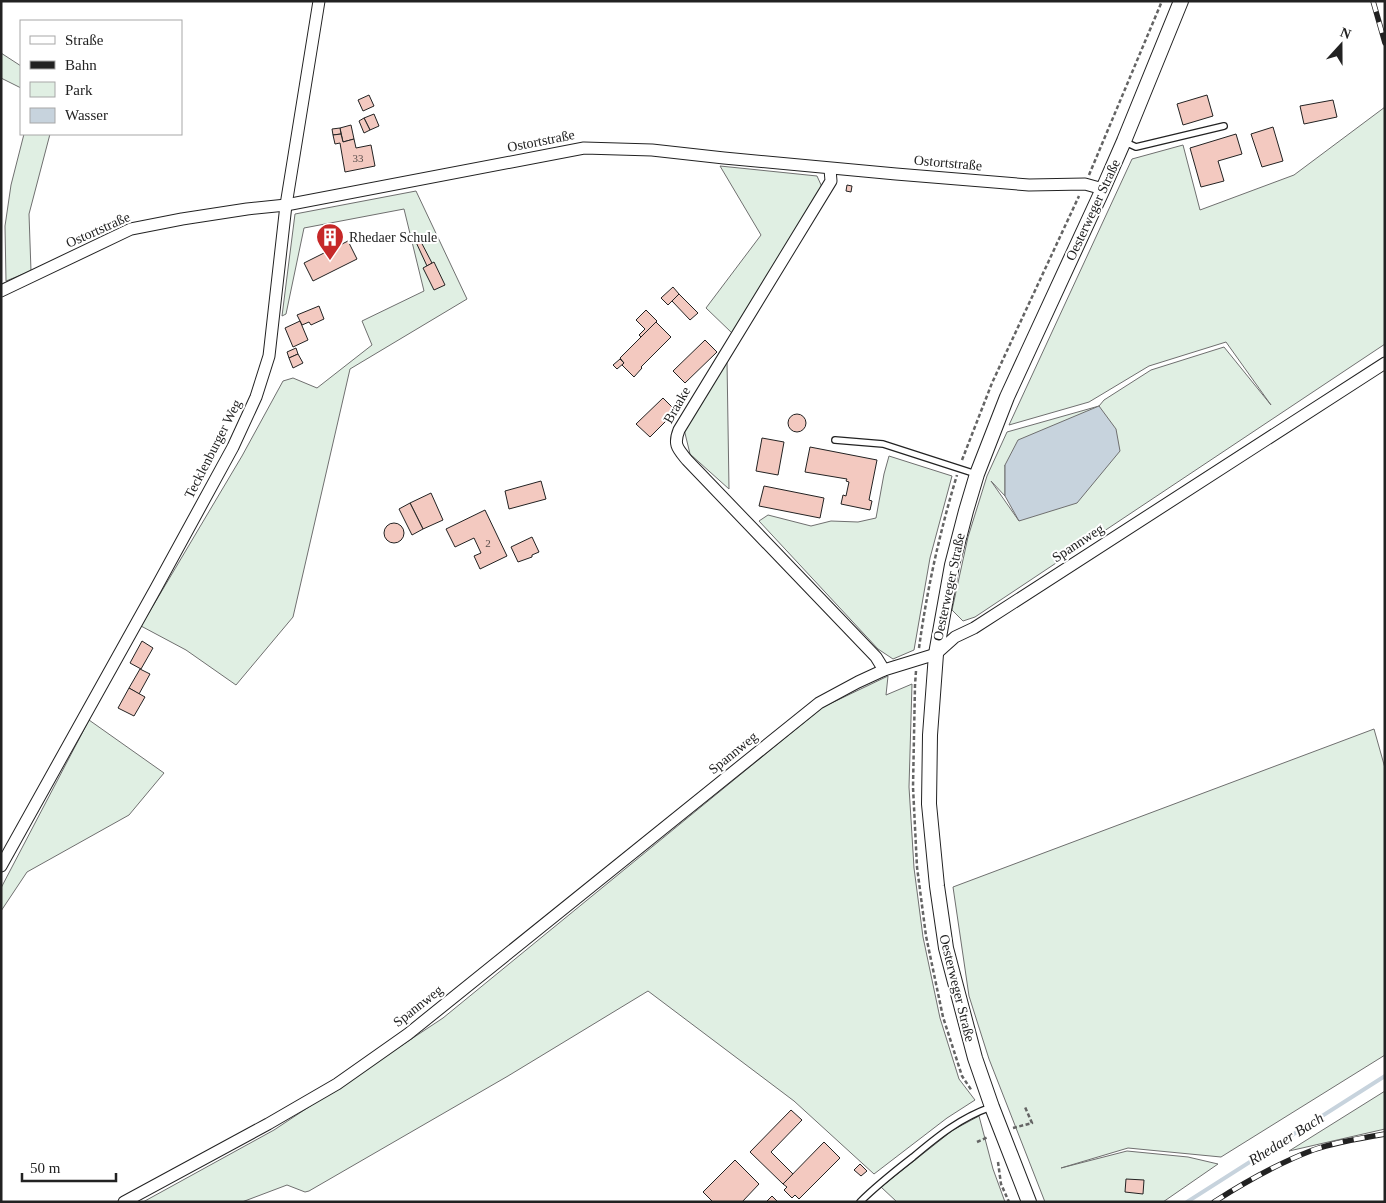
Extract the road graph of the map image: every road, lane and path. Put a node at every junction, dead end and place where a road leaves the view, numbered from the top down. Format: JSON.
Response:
{"nodes":[{"id":1,"x":319,"y":1,"type":"edge"},
{"id":2,"x":1162,"y":1,"type":"edge"},
{"id":3,"x":1181,"y":1,"type":"edge"},
{"id":4,"x":1224,"y":126,"type":"dead end"},
{"id":5,"x":1124,"y":141,"type":"junction"},
{"id":6,"x":830,"y":169,"type":"junction"},
{"id":7,"x":1085,"y":184,"type":"junction"},
{"id":8,"x":1103,"y":189,"type":"junction"},
{"id":9,"x":286,"y":206,"type":"junction"},
{"id":10,"x":1,"y":291,"type":"edge"},
{"id":11,"x":1385,"y":363,"type":"edge"},
{"id":12,"x":835,"y":440,"type":"dead end"},
{"id":13,"x":959,"y":469,"type":"junction"},
{"id":14,"x":977,"y":474,"type":"junction"},
{"id":15,"x":936,"y":654,"type":"junction"},
{"id":16,"x":917,"y":659,"type":"junction"},
{"id":17,"x":884,"y":670,"type":"junction"},
{"id":18,"x":1,"y":866,"type":"edge"},
{"id":19,"x":1025,"y":1108,"type":"dead end"},
{"id":20,"x":987,"y":1109,"type":"junction"},
{"id":21,"x":1010,"y":1129,"type":"dead end"},
{"id":22,"x":988,"y":1137,"type":"dead end"},
{"id":23,"x":977,"y":1142,"type":"dead end"},
{"id":24,"x":998,"y":1160,"type":"dead end"},
{"id":25,"x":124,"y":1202,"type":"edge"},
{"id":26,"x":860,"y":1202,"type":"edge"},
{"id":27,"x":1009,"y":1202,"type":"edge"},
{"id":28,"x":1029,"y":1202,"type":"edge"}],
"edges":[{"from":1,"to":9,"type":"street","name":"Tecklenburger Weg"},
{"from":2,"to":7,"type":"path"},
{"from":3,"to":5,"type":"street","name":"Oesterweger Straße"},
{"from":4,"to":5,"type":"lane"},
{"from":5,"to":8,"type":"street","name":"Oesterweger Straße"},
{"from":6,"to":7,"type":"street","name":"Ostortstraße"},
{"from":6,"to":9,"type":"street","name":"Ostortstraße"},
{"from":6,"to":17,"type":"street","name":"Braake"},
{"from":7,"to":8,"type":"street","name":"Ostortstraße"},
{"from":7,"to":13,"type":"path"},
{"from":8,"to":14,"type":"street","name":"Oesterweger Straße"},
{"from":9,"to":10,"type":"street","name":"Ostortstraße"},
{"from":9,"to":18,"type":"street","name":"Tecklenburger Weg"},
{"from":11,"to":15,"type":"street","name":"Spannweg"},
{"from":12,"to":13,"type":"lane"},
{"from":13,"to":14,"type":"lane"},
{"from":13,"to":16,"type":"path"},
{"from":14,"to":15,"type":"street","name":"Oesterweger Straße"},
{"from":15,"to":16,"type":"street","name":"Spannweg"},
{"from":15,"to":20,"type":"street","name":"Oesterweger Straße"},
{"from":16,"to":17,"type":"street","name":"Spannweg"},
{"from":16,"to":20,"type":"path"},
{"from":17,"to":25,"type":"street","name":"Spannweg"},
{"from":19,"to":21,"type":"path"},
{"from":20,"to":26,"type":"lane"},
{"from":20,"to":28,"type":"street","name":"Oesterweger Straße"},
{"from":22,"to":23,"type":"path"},
{"from":24,"to":27,"type":"path"}]}
